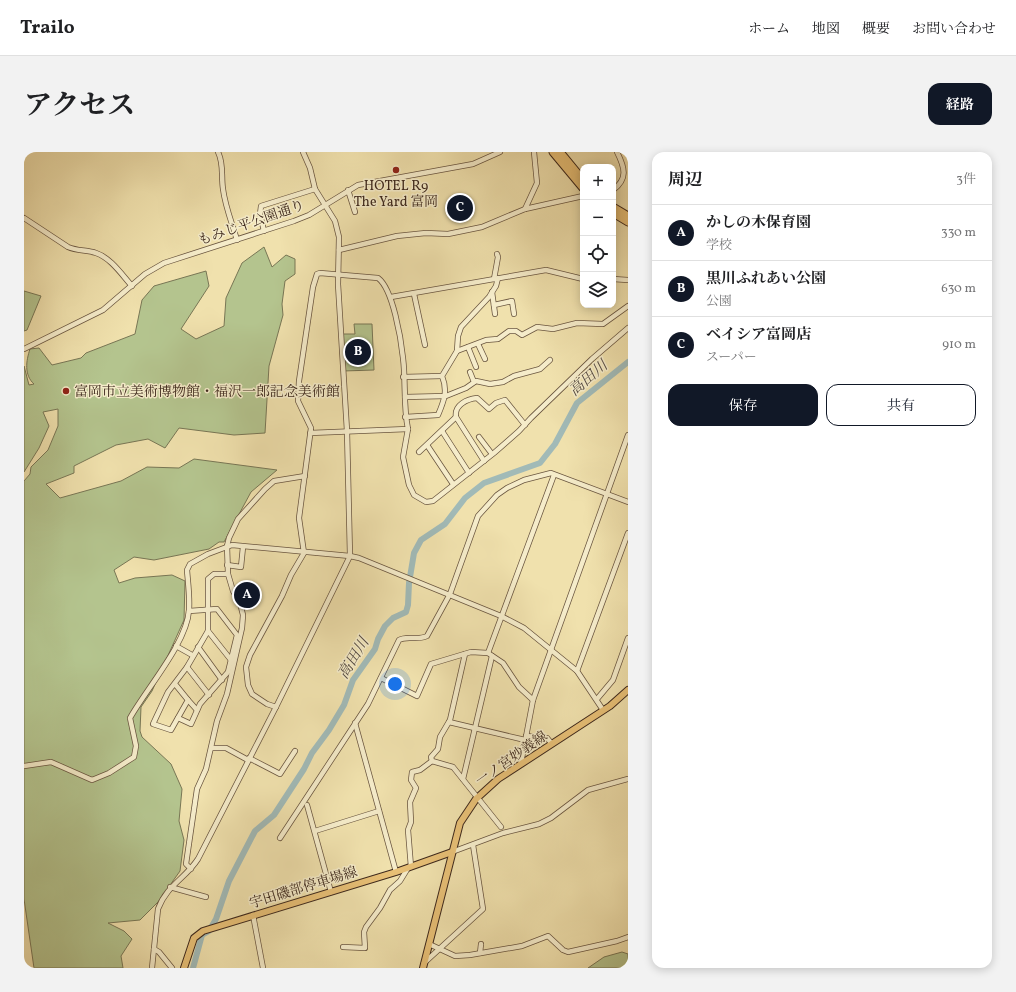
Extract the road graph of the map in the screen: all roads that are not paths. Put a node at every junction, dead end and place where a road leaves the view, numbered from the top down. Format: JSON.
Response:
{"nodes":[{"id":1,"x":218,"y":152,"type":"edge"},
{"id":2,"x":303,"y":152,"type":"edge"},
{"id":3,"x":500,"y":152,"type":"edge"},
{"id":4,"x":534,"y":152,"type":"edge"},
{"id":5,"x":553,"y":152,"type":"edge"},
{"id":6,"x":560,"y":152,"type":"edge"},
{"id":7,"x":617,"y":152,"type":"edge"},
{"id":8,"x":580,"y":176,"type":"edge"},
{"id":9,"x":580,"y":184,"type":"edge"},
{"id":10,"x":616,"y":187,"type":"edge"},
{"id":11,"x":315,"y":189,"type":"junction"},
{"id":12,"x":348,"y":190,"type":"junction"},
{"id":13,"x":580,"y":197,"type":"edge"},
{"id":14,"x":324,"y":205,"type":"junction"},
{"id":15,"x":525,"y":209,"type":"junction"},
{"id":16,"x":616,"y":209,"type":"edge"},
{"id":17,"x":354,"y":212,"type":"dead end"},
{"id":18,"x":616,"y":215,"type":"edge"},
{"id":19,"x":628,"y":216,"type":"edge"},
{"id":20,"x":24,"y":218,"type":"edge"},
{"id":21,"x":628,"y":222,"type":"edge"},
{"id":22,"x":264,"y":231,"type":"junction"},
{"id":23,"x":237,"y":240,"type":"junction"},
{"id":24,"x":339,"y":250,"type":"junction"},
{"id":25,"x":497,"y":254,"type":"dead end"},
{"id":26,"x":338,"y":273,"type":"junction"},
{"id":27,"x":496,"y":278,"type":"junction"},
{"id":28,"x":580,"y":278,"type":"edge"},
{"id":29,"x":616,"y":278,"type":"edge"},
{"id":30,"x":628,"y":280,"type":"edge"},
{"id":31,"x":132,"y":286,"type":"junction"},
{"id":32,"x":492,"y":292,"type":"junction"},
{"id":33,"x":414,"y":294,"type":"junction"},
{"id":34,"x":391,"y":296,"type":"junction"},
{"id":35,"x":494,"y":305,"type":"junction"},
{"id":36,"x":628,"y":306,"type":"edge"},
{"id":37,"x":495,"y":314,"type":"dead end"},
{"id":38,"x":514,"y":314,"type":"dead end"},
{"id":39,"x":628,"y":328,"type":"edge"},
{"id":40,"x":478,"y":344,"type":"junction"},
{"id":41,"x":425,"y":345,"type":"dead end"},
{"id":42,"x":468,"y":346,"type":"junction"},
{"id":43,"x":24,"y":349,"type":"edge"},
{"id":44,"x":457,"y":350,"type":"junction"},
{"id":45,"x":485,"y":359,"type":"dead end"},
{"id":46,"x":550,"y":360,"type":"dead end"},
{"id":47,"x":476,"y":367,"type":"dead end"},
{"id":48,"x":470,"y":372,"type":"dead end"},
{"id":49,"x":442,"y":376,"type":"junction"},
{"id":50,"x":403,"y":377,"type":"junction"},
{"id":51,"x":474,"y":382,"type":"junction"},
{"id":52,"x":446,"y":396,"type":"junction"},
{"id":53,"x":405,"y":397,"type":"junction"},
{"id":54,"x":405,"y":417,"type":"junction"},
{"id":55,"x":456,"y":417,"type":"junction"},
{"id":56,"x":525,"y":425,"type":"junction"},
{"id":57,"x":408,"y":429,"type":"junction"},
{"id":58,"x":347,"y":431,"type":"junction"},
{"id":59,"x":442,"y":431,"type":"junction"},
{"id":60,"x":310,"y":433,"type":"junction"},
{"id":61,"x":628,"y":435,"type":"edge"},
{"id":62,"x":479,"y":437,"type":"dead end"},
{"id":63,"x":427,"y":445,"type":"junction"},
{"id":64,"x":419,"y":452,"type":"dead end"},
{"id":65,"x":492,"y":454,"type":"junction"},
{"id":66,"x":484,"y":461,"type":"junction"},
{"id":67,"x":469,"y":473,"type":"junction"},
{"id":68,"x":554,"y":475,"type":"junction"},
{"id":69,"x":305,"y":476,"type":"junction"},
{"id":70,"x":453,"y":484,"type":"junction"},
{"id":71,"x":607,"y":494,"type":"junction"},
{"id":72,"x":628,"y":502,"type":"edge"},
{"id":73,"x":628,"y":533,"type":"edge"},
{"id":74,"x":227,"y":546,"type":"junction"},
{"id":75,"x":243,"y":547,"type":"junction"},
{"id":76,"x":304,"y":553,"type":"junction"},
{"id":77,"x":350,"y":556,"type":"junction"},
{"id":78,"x":227,"y":565,"type":"junction"},
{"id":79,"x":228,"y":574,"type":"junction"},
{"id":80,"x":450,"y":594,"type":"junction"},
{"id":81,"x":208,"y":609,"type":"junction"},
{"id":82,"x":189,"y":611,"type":"junction"},
{"id":83,"x":502,"y":616,"type":"junction"},
{"id":84,"x":208,"y":631,"type":"junction"},
{"id":85,"x":628,"y":638,"type":"edge"},
{"id":86,"x":176,"y":646,"type":"junction"},
{"id":87,"x":198,"y":647,"type":"junction"},
{"id":88,"x":550,"y":649,"type":"junction"},
{"id":89,"x":465,"y":654,"type":"junction"},
{"id":90,"x":192,"y":655,"type":"junction"},
{"id":91,"x":490,"y":655,"type":"junction"},
{"id":92,"x":231,"y":660,"type":"junction"},
{"id":93,"x":187,"y":667,"type":"junction"},
{"id":94,"x":577,"y":671,"type":"junction"},
{"id":95,"x":381,"y":678,"type":"junction"},
{"id":96,"x":222,"y":680,"type":"junction"},
{"id":97,"x":175,"y":684,"type":"junction"},
{"id":98,"x":628,"y":690,"type":"edge"},
{"id":99,"x":209,"y":695,"type":"junction"},
{"id":100,"x":597,"y":699,"type":"junction"},
{"id":101,"x":188,"y":700,"type":"junction"},
{"id":102,"x":533,"y":700,"type":"junction"},
{"id":103,"x":276,"y":706,"type":"junction"},
{"id":104,"x":198,"y":710,"type":"junction"},
{"id":105,"x":603,"y":710,"type":"junction"},
{"id":106,"x":178,"y":718,"type":"junction"},
{"id":107,"x":449,"y":722,"type":"junction"},
{"id":108,"x":355,"y":723,"type":"junction"},
{"id":109,"x":475,"y":728,"type":"junction"},
{"id":110,"x":526,"y":738,"type":"junction"},
{"id":111,"x":552,"y":744,"type":"junction"},
{"id":112,"x":212,"y":748,"type":"junction"},
{"id":113,"x":295,"y":751,"type":"dead end"},
{"id":114,"x":248,"y":759,"type":"junction"},
{"id":115,"x":432,"y":761,"type":"junction"},
{"id":116,"x":521,"y":763,"type":"junction"},
{"id":117,"x":24,"y":766,"type":"edge"},
{"id":118,"x":463,"y":779,"type":"junction"},
{"id":119,"x":628,"y":779,"type":"edge"},
{"id":120,"x":478,"y":797,"type":"junction"},
{"id":121,"x":307,"y":805,"type":"dead end"},
{"id":122,"x":379,"y":812,"type":"junction"},
{"id":123,"x":501,"y":827,"type":"dead end"},
{"id":124,"x":315,"y":831,"type":"junction"},
{"id":125,"x":280,"y":838,"type":"dead end"},
{"id":126,"x":473,"y":845,"type":"junction"},
{"id":127,"x":452,"y":852,"type":"junction"},
{"id":128,"x":409,"y":867,"type":"junction"},
{"id":129,"x":191,"y":869,"type":"junction"},
{"id":130,"x":396,"y":872,"type":"junction"},
{"id":131,"x":170,"y":887,"type":"junction"},
{"id":132,"x":331,"y":892,"type":"junction"},
{"id":133,"x":206,"y":897,"type":"dead end"},
{"id":134,"x":253,"y":915,"type":"junction"},
{"id":135,"x":628,"y":937,"type":"edge"},
{"id":136,"x":429,"y":944,"type":"junction"},
{"id":137,"x":481,"y":944,"type":"dead end"},
{"id":138,"x":343,"y":947,"type":"dead end"},
{"id":139,"x":154,"y":949,"type":"junction"},
{"id":140,"x":440,"y":949,"type":"junction"},
{"id":141,"x":480,"y":953,"type":"junction"},
{"id":142,"x":423,"y":967,"type":"edge"},
{"id":143,"x":152,"y":968,"type":"edge"},
{"id":144,"x":172,"y":968,"type":"edge"},
{"id":145,"x":184,"y":968,"type":"edge"},
{"id":146,"x":263,"y":968,"type":"edge"}],
"edges":[{"from":1,"to":23,"type":"street"},
{"from":2,"to":11,"type":"street"},
{"from":3,"to":12,"type":"street","name":"もみじ平公園通り"},
{"from":4,"to":15,"type":"street"},
{"from":5,"to":9,"type":"highway"},
{"from":6,"to":8,"type":"highway"},
{"from":7,"to":10,"type":"street"},
{"from":11,"to":14,"type":"street"},
{"from":11,"to":22,"type":"street"},
{"from":12,"to":14,"type":"street","name":"もみじ平公園通り"},
{"from":12,"to":17,"type":"street"},
{"from":13,"to":15,"type":"street"},
{"from":14,"to":22,"type":"street","name":"もみじ平公園通り"},
{"from":14,"to":24,"type":"street"},
{"from":15,"to":24,"type":"street"},
{"from":16,"to":19,"type":"highway"},
{"from":18,"to":21,"type":"highway"},
{"from":20,"to":31,"type":"street"},
{"from":22,"to":23,"type":"street","name":"もみじ平公園通り"},
{"from":23,"to":31,"type":"street","name":"もみじ平公園通り"},
{"from":24,"to":26,"type":"street"},
{"from":25,"to":27,"type":"street"},
{"from":26,"to":34,"type":"street"},
{"from":26,"to":58,"type":"street"},
{"from":26,"to":60,"type":"street"},
{"from":27,"to":28,"type":"street"},
{"from":27,"to":32,"type":"street"},
{"from":27,"to":33,"type":"street"},
{"from":29,"to":30,"type":"street"},
{"from":31,"to":43,"type":"street","name":"もみじ平公園通り"},
{"from":32,"to":35,"type":"street"},
{"from":32,"to":44,"type":"street"},
{"from":33,"to":34,"type":"street"},
{"from":33,"to":41,"type":"street"},
{"from":34,"to":50,"type":"street"},
{"from":35,"to":37,"type":"street"},
{"from":35,"to":38,"type":"street"},
{"from":36,"to":40,"type":"street"},
{"from":39,"to":56,"type":"street"},
{"from":40,"to":42,"type":"street"},
{"from":40,"to":45,"type":"street"},
{"from":42,"to":44,"type":"street"},
{"from":42,"to":47,"type":"street"},
{"from":44,"to":49,"type":"street"},
{"from":46,"to":51,"type":"street"},
{"from":48,"to":51,"type":"street"},
{"from":49,"to":50,"type":"street"},
{"from":49,"to":52,"type":"street"},
{"from":50,"to":53,"type":"street"},
{"from":51,"to":52,"type":"street"},
{"from":52,"to":53,"type":"street"},
{"from":52,"to":54,"type":"street"},
{"from":53,"to":54,"type":"street"},
{"from":54,"to":57,"type":"street"},
{"from":55,"to":56,"type":"street"},
{"from":55,"to":59,"type":"street"},
{"from":55,"to":66,"type":"street"},
{"from":56,"to":65,"type":"street"},
{"from":57,"to":58,"type":"street"},
{"from":57,"to":70,"type":"street"},
{"from":58,"to":60,"type":"street"},
{"from":58,"to":77,"type":"street"},
{"from":59,"to":63,"type":"street"},
{"from":59,"to":67,"type":"street"},
{"from":60,"to":69,"type":"street"},
{"from":61,"to":71,"type":"street"},
{"from":62,"to":65,"type":"street"},
{"from":63,"to":64,"type":"street"},
{"from":63,"to":70,"type":"street"},
{"from":65,"to":66,"type":"street"},
{"from":66,"to":67,"type":"street"},
{"from":67,"to":70,"type":"street"},
{"from":68,"to":71,"type":"street"},
{"from":68,"to":80,"type":"street"},
{"from":68,"to":83,"type":"street"},
{"from":69,"to":74,"type":"street"},
{"from":69,"to":76,"type":"street"},
{"from":71,"to":72,"type":"street"},
{"from":71,"to":88,"type":"street"},
{"from":73,"to":94,"type":"street"},
{"from":74,"to":75,"type":"street"},
{"from":74,"to":78,"type":"street"},
{"from":74,"to":82,"type":"street"},
{"from":75,"to":76,"type":"street"},
{"from":75,"to":78,"type":"street"},
{"from":76,"to":77,"type":"street"},
{"from":76,"to":103,"type":"street"},
{"from":77,"to":80,"type":"street"},
{"from":77,"to":103,"type":"street"},
{"from":78,"to":79,"type":"street"},
{"from":79,"to":81,"type":"street"},
{"from":79,"to":112,"type":"street"},
{"from":80,"to":83,"type":"street"},
{"from":80,"to":95,"type":"street"},
{"from":81,"to":82,"type":"street"},
{"from":81,"to":84,"type":"street"},
{"from":81,"to":92,"type":"street"},
{"from":82,"to":86,"type":"street"},
{"from":83,"to":88,"type":"street"},
{"from":83,"to":91,"type":"street"},
{"from":84,"to":87,"type":"street"},
{"from":84,"to":92,"type":"street"},
{"from":85,"to":100,"type":"street"},
{"from":86,"to":90,"type":"street"},
{"from":86,"to":117,"type":"street"},
{"from":87,"to":90,"type":"street"},
{"from":87,"to":96,"type":"street"},
{"from":88,"to":94,"type":"street"},
{"from":88,"to":102,"type":"street"},
{"from":89,"to":91,"type":"street"},
{"from":89,"to":95,"type":"street"},
{"from":89,"to":107,"type":"street"},
{"from":90,"to":93,"type":"street"},
{"from":91,"to":102,"type":"street"},
{"from":91,"to":109,"type":"street"},
{"from":92,"to":96,"type":"street"},
{"from":93,"to":97,"type":"street"},
{"from":93,"to":99,"type":"street"},
{"from":94,"to":100,"type":"street"},
{"from":95,"to":108,"type":"street"},
{"from":96,"to":99,"type":"street"},
{"from":97,"to":101,"type":"street"},
{"from":97,"to":106,"type":"street"},
{"from":98,"to":105,"type":"main road","name":"一ノ宮妙義線"},
{"from":99,"to":104,"type":"street"},
{"from":100,"to":105,"type":"street"},
{"from":101,"to":104,"type":"street"},
{"from":101,"to":106,"type":"street"},
{"from":102,"to":110,"type":"street"},
{"from":103,"to":114,"type":"street"},
{"from":104,"to":106,"type":"street"},
{"from":105,"to":111,"type":"main road","name":"一ノ宮妙義線"},
{"from":107,"to":109,"type":"street"},
{"from":107,"to":115,"type":"street"},
{"from":108,"to":122,"type":"street"},
{"from":108,"to":125,"type":"street"},
{"from":109,"to":110,"type":"street"},
{"from":109,"to":118,"type":"street"},
{"from":110,"to":111,"type":"street"},
{"from":110,"to":116,"type":"street"},
{"from":111,"to":116,"type":"main road","name":"一ノ宮妙義線"},
{"from":112,"to":114,"type":"street"},
{"from":112,"to":129,"type":"street"},
{"from":113,"to":114,"type":"street"},
{"from":114,"to":129,"type":"street"},
{"from":115,"to":118,"type":"street"},
{"from":115,"to":128,"type":"street"},
{"from":116,"to":120,"type":"main road","name":"一ノ宮妙義線"},
{"from":118,"to":120,"type":"street"},
{"from":119,"to":126,"type":"street"},
{"from":120,"to":123,"type":"street"},
{"from":120,"to":127,"type":"main road","name":"一ノ宮妙義線"},
{"from":121,"to":124,"type":"street"},
{"from":122,"to":124,"type":"street"},
{"from":122,"to":130,"type":"street"},
{"from":124,"to":132,"type":"street"},
{"from":126,"to":127,"type":"street"},
{"from":126,"to":140,"type":"street"},
{"from":127,"to":128,"type":"main road","name":"宇田磯部停車場線"},
{"from":127,"to":136,"type":"main road","name":"一ノ宮妙義線"},
{"from":128,"to":130,"type":"main road","name":"宇田磯部停車場線"},
{"from":128,"to":138,"type":"street"},
{"from":129,"to":131,"type":"street"},
{"from":130,"to":132,"type":"main road","name":"宇田磯部停車場線"},
{"from":131,"to":133,"type":"street"},
{"from":131,"to":139,"type":"street"},
{"from":132,"to":134,"type":"main road","name":"宇田磯部停車場線"},
{"from":134,"to":145,"type":"main road","name":"宇田磯部停車場線"},
{"from":134,"to":146,"type":"street"},
{"from":135,"to":141,"type":"street"},
{"from":136,"to":140,"type":"street"},
{"from":136,"to":142,"type":"main road","name":"一ノ宮妙義線"},
{"from":137,"to":141,"type":"street"},
{"from":139,"to":143,"type":"street"},
{"from":139,"to":144,"type":"street"},
{"from":140,"to":141,"type":"street"},
{"from":140,"to":142,"type":"street"}]}
